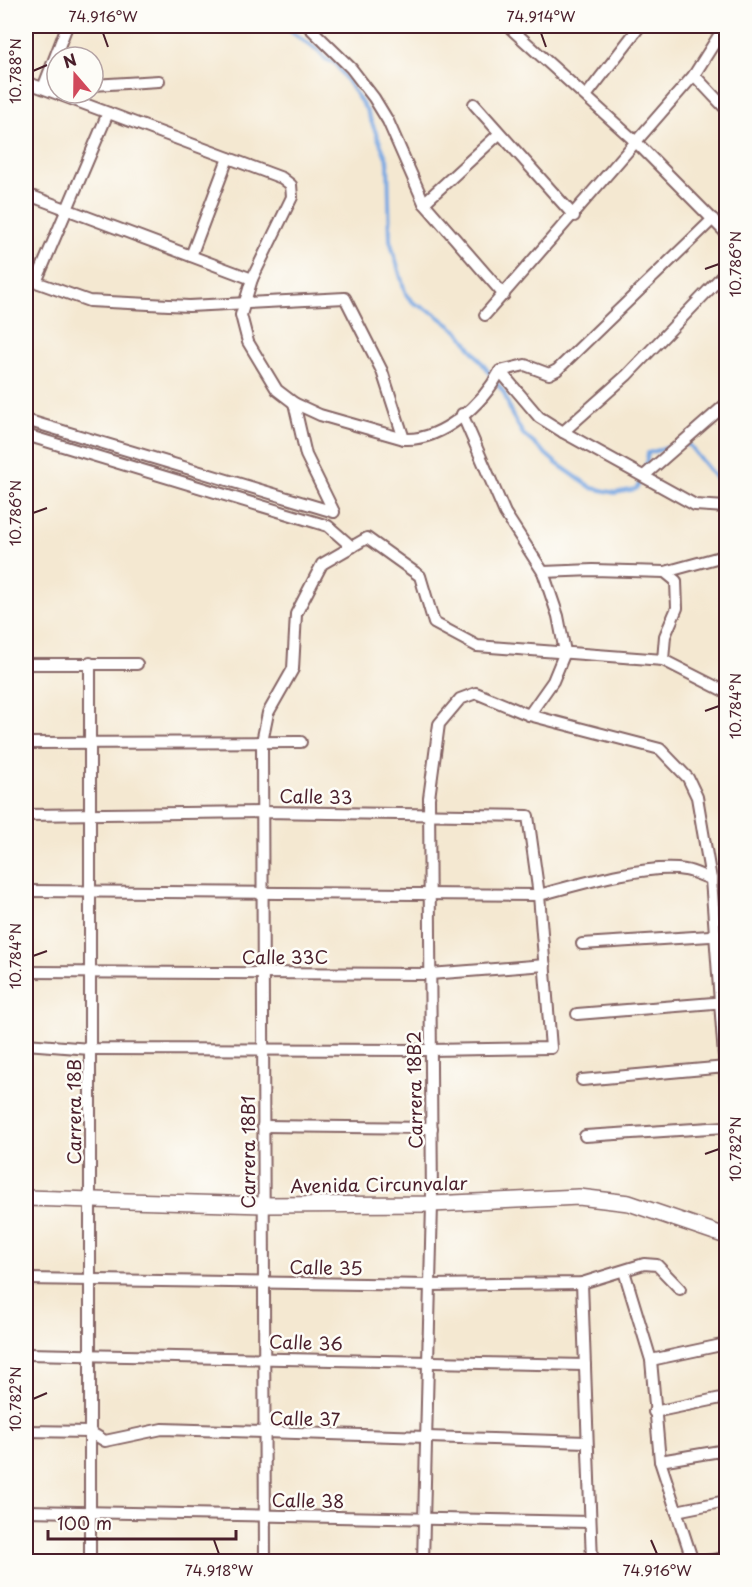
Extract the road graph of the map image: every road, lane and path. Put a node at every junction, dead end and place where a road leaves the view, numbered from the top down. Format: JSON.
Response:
{"nodes":[{"id":1,"x":67,"y":26,"type":"edge"},
{"id":2,"x":308,"y":26,"type":"edge"},
{"id":3,"x":508,"y":26,"type":"edge"},
{"id":4,"x":640,"y":26,"type":"edge"},
{"id":5,"x":725,"y":26,"type":"edge"},
{"id":6,"x":694,"y":75,"type":"junction"},
{"id":7,"x":159,"y":81,"type":"dead end"},
{"id":8,"x":26,"y":82,"type":"edge"},
{"id":9,"x":105,"y":84,"type":"edge"},
{"id":10,"x":43,"y":88,"type":"junction"},
{"id":11,"x":586,"y":96,"type":"junction"},
{"id":12,"x":474,"y":104,"type":"dead end"},
{"id":13,"x":726,"y":109,"type":"edge"},
{"id":14,"x":108,"y":113,"type":"junction"},
{"id":15,"x":499,"y":134,"type":"junction"},
{"id":16,"x":637,"y":142,"type":"junction"},
{"id":17,"x":228,"y":158,"type":"junction"},
{"id":18,"x":26,"y":194,"type":"edge"},
{"id":19,"x":424,"y":203,"type":"junction"},
{"id":20,"x":68,"y":210,"type":"junction"},
{"id":21,"x":573,"y":216,"type":"junction"},
{"id":22,"x":713,"y":219,"type":"junction"},
{"id":23,"x":726,"y":233,"type":"edge"},
{"id":24,"x":191,"y":256,"type":"junction"},
{"id":25,"x":726,"y":272,"type":"edge"},
{"id":26,"x":252,"y":279,"type":"junction"},
{"id":27,"x":504,"y":296,"type":"junction"},
{"id":28,"x":244,"y":304,"type":"junction"},
{"id":29,"x":485,"y":315,"type":"dead end"},
{"id":30,"x":500,"y":371,"type":"junction"},
{"id":31,"x":294,"y":403,"type":"junction"},
{"id":32,"x":726,"y":404,"type":"edge"},
{"id":33,"x":462,"y":414,"type":"junction"},
{"id":34,"x":26,"y":420,"type":"edge"},
{"id":35,"x":563,"y":432,"type":"junction"},
{"id":36,"x":26,"y":435,"type":"edge"},
{"id":37,"x":404,"y":439,"type":"junction"},
{"id":38,"x":645,"y":475,"type":"junction"},
{"id":39,"x":726,"y":507,"type":"edge"},
{"id":40,"x":351,"y":546,"type":"junction"},
{"id":41,"x":726,"y":560,"type":"edge"},
{"id":42,"x":543,"y":572,"type":"junction"},
{"id":43,"x":665,"y":572,"type":"junction"},
{"id":44,"x":565,"y":652,"type":"junction"},
{"id":45,"x":663,"y":660,"type":"junction"},
{"id":46,"x":90,"y":663,"type":"junction"},
{"id":47,"x":26,"y":664,"type":"edge"},
{"id":48,"x":137,"y":664,"type":"dead end"},
{"id":49,"x":726,"y":692,"type":"edge"},
{"id":50,"x":529,"y":715,"type":"junction"},
{"id":51,"x":26,"y":742,"type":"edge"},
{"id":52,"x":90,"y":742,"type":"junction"},
{"id":53,"x":261,"y":742,"type":"junction"},
{"id":54,"x":301,"y":742,"type":"dead end"},
{"id":55,"x":262,"y":812,"type":"junction"},
{"id":56,"x":90,"y":813,"type":"junction"},
{"id":57,"x":26,"y":814,"type":"edge"},
{"id":58,"x":429,"y":814,"type":"junction"},
{"id":59,"x":711,"y":879,"type":"junction"},
{"id":60,"x":26,"y":891,"type":"edge"},
{"id":61,"x":90,"y":891,"type":"junction"},
{"id":62,"x":262,"y":892,"type":"junction"},
{"id":63,"x":429,"y":894,"type":"junction"},
{"id":64,"x":539,"y":895,"type":"junction"},
{"id":65,"x":726,"y":935,"type":"edge"},
{"id":66,"x":715,"y":936,"type":"junction"},
{"id":67,"x":582,"y":944,"type":"dead end"},
{"id":68,"x":545,"y":965,"type":"junction"},
{"id":69,"x":26,"y":972,"type":"edge"},
{"id":70,"x":263,"y":972,"type":"junction"},
{"id":71,"x":90,"y":974,"type":"junction"},
{"id":72,"x":430,"y":974,"type":"junction"},
{"id":73,"x":723,"y":1002,"type":"edge"},
{"id":74,"x":577,"y":1014,"type":"dead end"},
{"id":75,"x":26,"y":1044,"type":"edge"},
{"id":76,"x":90,"y":1049,"type":"junction"},
{"id":77,"x":263,"y":1049,"type":"junction"},
{"id":78,"x":429,"y":1050,"type":"junction"},
{"id":79,"x":726,"y":1067,"type":"edge"},
{"id":80,"x":582,"y":1080,"type":"dead end"},
{"id":81,"x":726,"y":1084,"type":"edge"},
{"id":82,"x":263,"y":1126,"type":"junction"},
{"id":83,"x":726,"y":1127,"type":"edge"},
{"id":84,"x":432,"y":1128,"type":"junction"},
{"id":85,"x":585,"y":1136,"type":"dead end"},
{"id":86,"x":26,"y":1198,"type":"edge"},
{"id":87,"x":90,"y":1200,"type":"junction"},
{"id":88,"x":432,"y":1204,"type":"junction"},
{"id":89,"x":264,"y":1205,"type":"junction"},
{"id":90,"x":726,"y":1236,"type":"edge"},
{"id":91,"x":624,"y":1271,"type":"junction"},
{"id":92,"x":26,"y":1279,"type":"edge"},
{"id":93,"x":90,"y":1281,"type":"junction"},
{"id":94,"x":264,"y":1282,"type":"junction"},
{"id":95,"x":582,"y":1283,"type":"junction"},
{"id":96,"x":430,"y":1285,"type":"junction"},
{"id":97,"x":680,"y":1289,"type":"dead end"},
{"id":98,"x":726,"y":1344,"type":"edge"},
{"id":99,"x":26,"y":1354,"type":"edge"},
{"id":100,"x":90,"y":1354,"type":"junction"},
{"id":101,"x":264,"y":1358,"type":"junction"},
{"id":102,"x":651,"y":1360,"type":"junction"},
{"id":103,"x":428,"y":1362,"type":"junction"},
{"id":104,"x":585,"y":1365,"type":"junction"},
{"id":105,"x":726,"y":1396,"type":"edge"},
{"id":106,"x":654,"y":1412,"type":"junction"},
{"id":107,"x":26,"y":1431,"type":"edge"},
{"id":108,"x":90,"y":1431,"type":"junction"},
{"id":109,"x":265,"y":1434,"type":"junction"},
{"id":110,"x":426,"y":1438,"type":"junction"},
{"id":111,"x":587,"y":1442,"type":"junction"},
{"id":112,"x":726,"y":1450,"type":"edge"},
{"id":113,"x":660,"y":1461,"type":"junction"},
{"id":114,"x":726,"y":1502,"type":"edge"},
{"id":115,"x":26,"y":1511,"type":"edge"},
{"id":116,"x":676,"y":1511,"type":"junction"},
{"id":117,"x":90,"y":1512,"type":"junction"},
{"id":118,"x":265,"y":1516,"type":"junction"},
{"id":119,"x":424,"y":1520,"type":"junction"},
{"id":120,"x":590,"y":1522,"type":"junction"},
{"id":121,"x":726,"y":1558,"type":"edge"},
{"id":122,"x":90,"y":1562,"type":"edge"},
{"id":123,"x":265,"y":1562,"type":"edge"},
{"id":124,"x":423,"y":1562,"type":"edge"},
{"id":125,"x":592,"y":1562,"type":"edge"},
{"id":126,"x":693,"y":1562,"type":"edge"},
{"id":127,"x":698,"y":1562,"type":"edge"}],
"edges":[{"from":1,"to":10,"type":"street"},
{"from":2,"to":19,"type":"street"},
{"from":3,"to":11,"type":"street"},
{"from":4,"to":11,"type":"street"},
{"from":5,"to":6,"type":"street"},
{"from":6,"to":13,"type":"street"},
{"from":6,"to":16,"type":"street"},
{"from":7,"to":9,"type":"street"},
{"from":8,"to":10,"type":"street"},
{"from":10,"to":14,"type":"street"},
{"from":11,"to":16,"type":"street"},
{"from":12,"to":15,"type":"street"},
{"from":14,"to":17,"type":"street"},
{"from":14,"to":20,"type":"street"},
{"from":15,"to":19,"type":"street"},
{"from":15,"to":21,"type":"street"},
{"from":16,"to":21,"type":"street"},
{"from":16,"to":22,"type":"street"},
{"from":17,"to":24,"type":"street"},
{"from":17,"to":26,"type":"street"},
{"from":18,"to":20,"type":"street"},
{"from":19,"to":27,"type":"street"},
{"from":20,"to":24,"type":"street"},
{"from":20,"to":28,"type":"street"},
{"from":21,"to":27,"type":"street"},
{"from":22,"to":23,"type":"street"},
{"from":22,"to":30,"type":"street"},
{"from":24,"to":26,"type":"street"},
{"from":25,"to":35,"type":"street"},
{"from":26,"to":28,"type":"street"},
{"from":27,"to":29,"type":"street"},
{"from":28,"to":31,"type":"street"},
{"from":28,"to":37,"type":"street"},
{"from":30,"to":33,"type":"street"},
{"from":30,"to":35,"type":"street"},
{"from":31,"to":34,"type":"street"},
{"from":31,"to":37,"type":"street"},
{"from":32,"to":38,"type":"street"},
{"from":33,"to":37,"type":"street"},
{"from":33,"to":42,"type":"street"},
{"from":35,"to":38,"type":"street"},
{"from":36,"to":40,"type":"street"},
{"from":38,"to":39,"type":"street"},
{"from":40,"to":44,"type":"street"},
{"from":40,"to":53,"type":"street","name":"Carrera 18B1"},
{"from":41,"to":43,"type":"street"},
{"from":42,"to":43,"type":"street"},
{"from":42,"to":44,"type":"street"},
{"from":43,"to":45,"type":"street"},
{"from":44,"to":45,"type":"street"},
{"from":44,"to":50,"type":"street"},
{"from":45,"to":49,"type":"street"},
{"from":46,"to":47,"type":"street"},
{"from":46,"to":48,"type":"street"},
{"from":46,"to":52,"type":"street","name":"Carrera 18B"},
{"from":50,"to":58,"type":"street","name":"Carrera 18B2"},
{"from":50,"to":59,"type":"street","name":"Carrera 18B2"},
{"from":51,"to":52,"type":"street"},
{"from":52,"to":53,"type":"street"},
{"from":52,"to":56,"type":"street","name":"Carrera 18B"},
{"from":53,"to":54,"type":"street"},
{"from":53,"to":55,"type":"street","name":"Carrera 18B1"},
{"from":55,"to":56,"type":"street","name":"Calle 33"},
{"from":55,"to":58,"type":"street","name":"Calle 33"},
{"from":55,"to":62,"type":"street","name":"Carrera 18B1"},
{"from":56,"to":57,"type":"street","name":"Calle 33"},
{"from":56,"to":61,"type":"street","name":"Carrera 18B"},
{"from":58,"to":63,"type":"street","name":"Carrera 18B2"},
{"from":58,"to":64,"type":"street","name":"Calle 33"},
{"from":59,"to":64,"type":"street"},
{"from":59,"to":66,"type":"street","name":"Carrera 18B2"},
{"from":60,"to":61,"type":"street"},
{"from":61,"to":62,"type":"street"},
{"from":61,"to":71,"type":"street","name":"Carrera 18B"},
{"from":62,"to":63,"type":"street"},
{"from":62,"to":70,"type":"street","name":"Carrera 18B1"},
{"from":63,"to":64,"type":"street"},
{"from":63,"to":72,"type":"street","name":"Carrera 18B2"},
{"from":64,"to":68,"type":"street"},
{"from":65,"to":66,"type":"street"},
{"from":66,"to":67,"type":"street"},
{"from":66,"to":73,"type":"street","name":"Carrera 18B2"},
{"from":68,"to":72,"type":"street","name":"Calle 33C"},
{"from":68,"to":78,"type":"street"},
{"from":69,"to":71,"type":"street","name":"Calle 33C"},
{"from":70,"to":71,"type":"street","name":"Calle 33C"},
{"from":70,"to":72,"type":"street","name":"Calle 33C"},
{"from":70,"to":77,"type":"street","name":"Carrera 18B1"},
{"from":71,"to":76,"type":"street","name":"Carrera 18B"},
{"from":72,"to":78,"type":"street","name":"Carrera 18B2"},
{"from":73,"to":74,"type":"street"},
{"from":73,"to":79,"type":"street","name":"Carrera 18B2"},
{"from":75,"to":76,"type":"street"},
{"from":76,"to":77,"type":"street"},
{"from":76,"to":87,"type":"street","name":"Carrera 18B"},
{"from":77,"to":78,"type":"street"},
{"from":77,"to":82,"type":"street","name":"Carrera 18B1"},
{"from":78,"to":84,"type":"street","name":"Carrera 18B2"},
{"from":79,"to":80,"type":"street"},
{"from":79,"to":81,"type":"street","name":"Carrera 18B2"},
{"from":82,"to":84,"type":"street"},
{"from":82,"to":89,"type":"street","name":"Carrera 18B1"},
{"from":83,"to":85,"type":"street"},
{"from":84,"to":88,"type":"street","name":"Carrera 18B2"},
{"from":86,"to":87,"type":"main road","name":"Avenida Circunvalar"},
{"from":87,"to":89,"type":"main road","name":"Avenida Circunvalar"},
{"from":87,"to":93,"type":"street","name":"Carrera 18B"},
{"from":88,"to":89,"type":"main road","name":"Avenida Circunvalar"},
{"from":88,"to":90,"type":"main road","name":"Avenida Circunvalar"},
{"from":88,"to":96,"type":"street","name":"Carrera 18B2"},
{"from":89,"to":94,"type":"street","name":"Carrera 18B1"},
{"from":91,"to":95,"type":"street","name":"Calle 35"},
{"from":91,"to":97,"type":"street","name":"Calle 35"},
{"from":91,"to":102,"type":"street"},
{"from":92,"to":93,"type":"street","name":"Calle 35"},
{"from":93,"to":94,"type":"street","name":"Calle 35"},
{"from":93,"to":100,"type":"street","name":"Carrera 18B"},
{"from":94,"to":96,"type":"street","name":"Calle 35"},
{"from":94,"to":101,"type":"street","name":"Carrera 18B1"},
{"from":95,"to":96,"type":"street","name":"Calle 35"},
{"from":95,"to":104,"type":"street"},
{"from":96,"to":103,"type":"street","name":"Carrera 18B2"},
{"from":98,"to":102,"type":"street"},
{"from":99,"to":100,"type":"street","name":"Calle 36"},
{"from":100,"to":101,"type":"street","name":"Calle 36"},
{"from":100,"to":108,"type":"street","name":"Carrera 18B"},
{"from":101,"to":103,"type":"street","name":"Calle 36"},
{"from":101,"to":109,"type":"street","name":"Carrera 18B1"},
{"from":102,"to":106,"type":"street"},
{"from":103,"to":104,"type":"street","name":"Calle 36"},
{"from":103,"to":110,"type":"street","name":"Carrera 18B2"},
{"from":104,"to":111,"type":"street"},
{"from":105,"to":106,"type":"street"},
{"from":106,"to":113,"type":"street"},
{"from":107,"to":108,"type":"street","name":"Calle 37"},
{"from":108,"to":109,"type":"street","name":"Calle 37"},
{"from":108,"to":117,"type":"street","name":"Carrera 18B"},
{"from":109,"to":110,"type":"street","name":"Calle 37"},
{"from":109,"to":118,"type":"street","name":"Carrera 18B1"},
{"from":110,"to":111,"type":"street","name":"Calle 37"},
{"from":110,"to":119,"type":"street","name":"Carrera 18B2"},
{"from":111,"to":120,"type":"street"},
{"from":112,"to":113,"type":"street"},
{"from":113,"to":116,"type":"street"},
{"from":114,"to":116,"type":"street"},
{"from":115,"to":117,"type":"street","name":"Calle 38"},
{"from":116,"to":126,"type":"street"},
{"from":117,"to":118,"type":"street","name":"Calle 38"},
{"from":117,"to":122,"type":"street","name":"Carrera 18B"},
{"from":118,"to":119,"type":"street","name":"Calle 38"},
{"from":118,"to":123,"type":"street","name":"Carrera 18B1"},
{"from":119,"to":120,"type":"street","name":"Calle 38"},
{"from":119,"to":124,"type":"street","name":"Carrera 18B2"},
{"from":120,"to":125,"type":"street"},
{"from":121,"to":127,"type":"street"}]}
